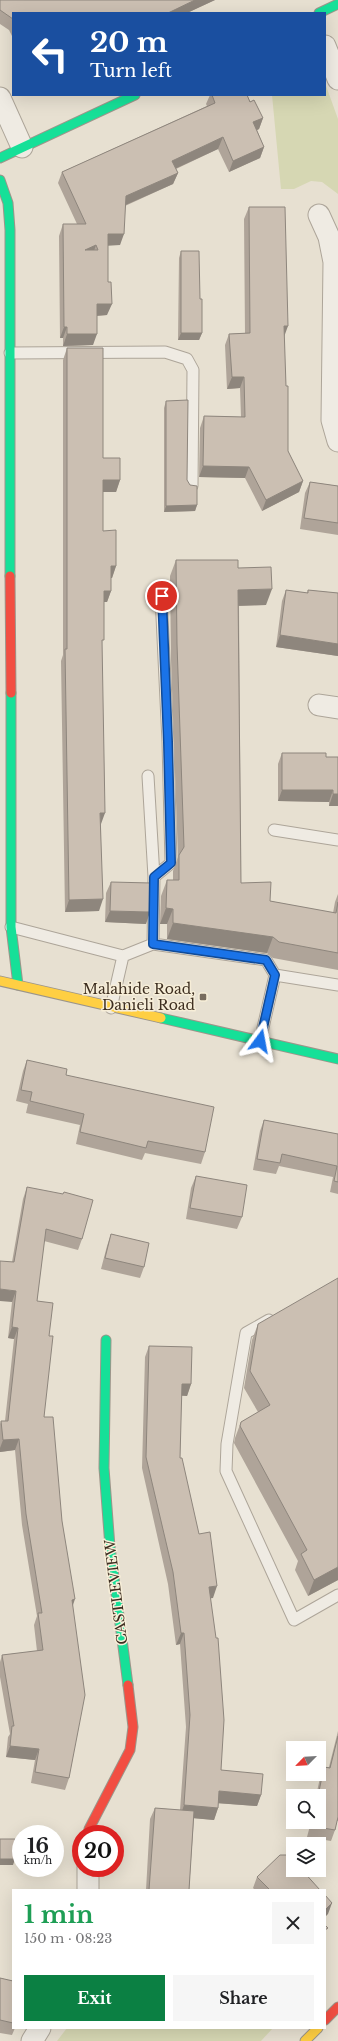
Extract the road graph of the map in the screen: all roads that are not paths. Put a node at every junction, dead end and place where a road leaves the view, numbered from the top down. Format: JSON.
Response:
{"nodes":[{"id":1,"x":326,"y":49,"type":"edge"},
{"id":2,"x":338,"y":79,"type":"edge"},
{"id":3,"x":133,"y":96,"type":"edge"},
{"id":4,"x":0,"y":98,"type":"edge"},
{"id":5,"x":22,"y":147,"type":"junction"},
{"id":6,"x":0,"y":158,"type":"edge"},
{"id":7,"x":0,"y":180,"type":"edge"},
{"id":8,"x":319,"y":214,"type":"dead end"},
{"id":9,"x":10,"y":353,"type":"junction"},
{"id":10,"x":338,"y":441,"type":"edge"},
{"id":11,"x":192,"y":486,"type":"edge"},
{"id":12,"x":162,"y":596,"type":"dead end"},
{"id":13,"x":6,"y":626,"type":"edge"},
{"id":14,"x":148,"y":776,"type":"dead end"},
{"id":15,"x":274,"y":830,"type":"dead end"},
{"id":16,"x":338,"y":840,"type":"edge"},
{"id":17,"x":154,"y":877,"type":"junction"},
{"id":18,"x":11,"y":927,"type":"junction"},
{"id":19,"x":153,"y":944,"type":"junction"},
{"id":20,"x":123,"y":956,"type":"junction"},
{"id":21,"x":275,"y":975,"type":"junction"},
{"id":22,"x":0,"y":981,"type":"edge"},
{"id":23,"x":18,"y":985,"type":"junction"},
{"id":24,"x":338,"y":985,"type":"edge"},
{"id":25,"x":111,"y":1008,"type":"junction"},
{"id":26,"x":260,"y":1041,"type":"junction"},
{"id":27,"x":338,"y":1059,"type":"edge"},
{"id":28,"x":279,"y":1314,"type":"edge"},
{"id":29,"x":106,"y":1340,"type":"dead end"},
{"id":30,"x":338,"y":1595,"type":"edge"},
{"id":31,"x":91,"y":1825,"type":"edge"},
{"id":32,"x":88,"y":1877,"type":"edge"},
{"id":33,"x":88,"y":1889,"type":"edge"},
{"id":34,"x":338,"y":2007,"type":"edge"},
{"id":35,"x":326,"y":2019,"type":"edge"},
{"id":36,"x":39,"y":2029,"type":"edge"},
{"id":37,"x":317,"y":2029,"type":"edge"},
{"id":38,"x":32,"y":2041,"type":"edge"},
{"id":39,"x":305,"y":2041,"type":"edge"}],
"edges":[{"from":1,"to":2,"type":"street"},
{"from":3,"to":5,"type":"street"},
{"from":4,"to":5,"type":"street"},
{"from":5,"to":6,"type":"street"},
{"from":7,"to":9,"type":"street"},
{"from":8,"to":10,"type":"street"},
{"from":9,"to":11,"type":"lane"},
{"from":9,"to":13,"type":"street"},
{"from":12,"to":17,"type":"lane"},
{"from":13,"to":18,"type":"street"},
{"from":14,"to":17,"type":"lane"},
{"from":15,"to":16,"type":"lane"},
{"from":17,"to":19,"type":"lane"},
{"from":18,"to":20,"type":"lane"},
{"from":18,"to":23,"type":"street"},
{"from":19,"to":20,"type":"lane"},
{"from":19,"to":21,"type":"lane"},
{"from":20,"to":25,"type":"lane"},
{"from":21,"to":24,"type":"lane"},
{"from":21,"to":26,"type":"lane"},
{"from":22,"to":23,"type":"street"},
{"from":23,"to":25,"type":"street"},
{"from":25,"to":26,"type":"street"},
{"from":26,"to":27,"type":"street"},
{"from":28,"to":30,"type":"lane"},
{"from":29,"to":31,"type":"street","name":"CASTLEVIEW"},
{"from":32,"to":33,"type":"street"},
{"from":34,"to":35,"type":"street"},
{"from":36,"to":38,"type":"street"},
{"from":37,"to":39,"type":"street"}]}
